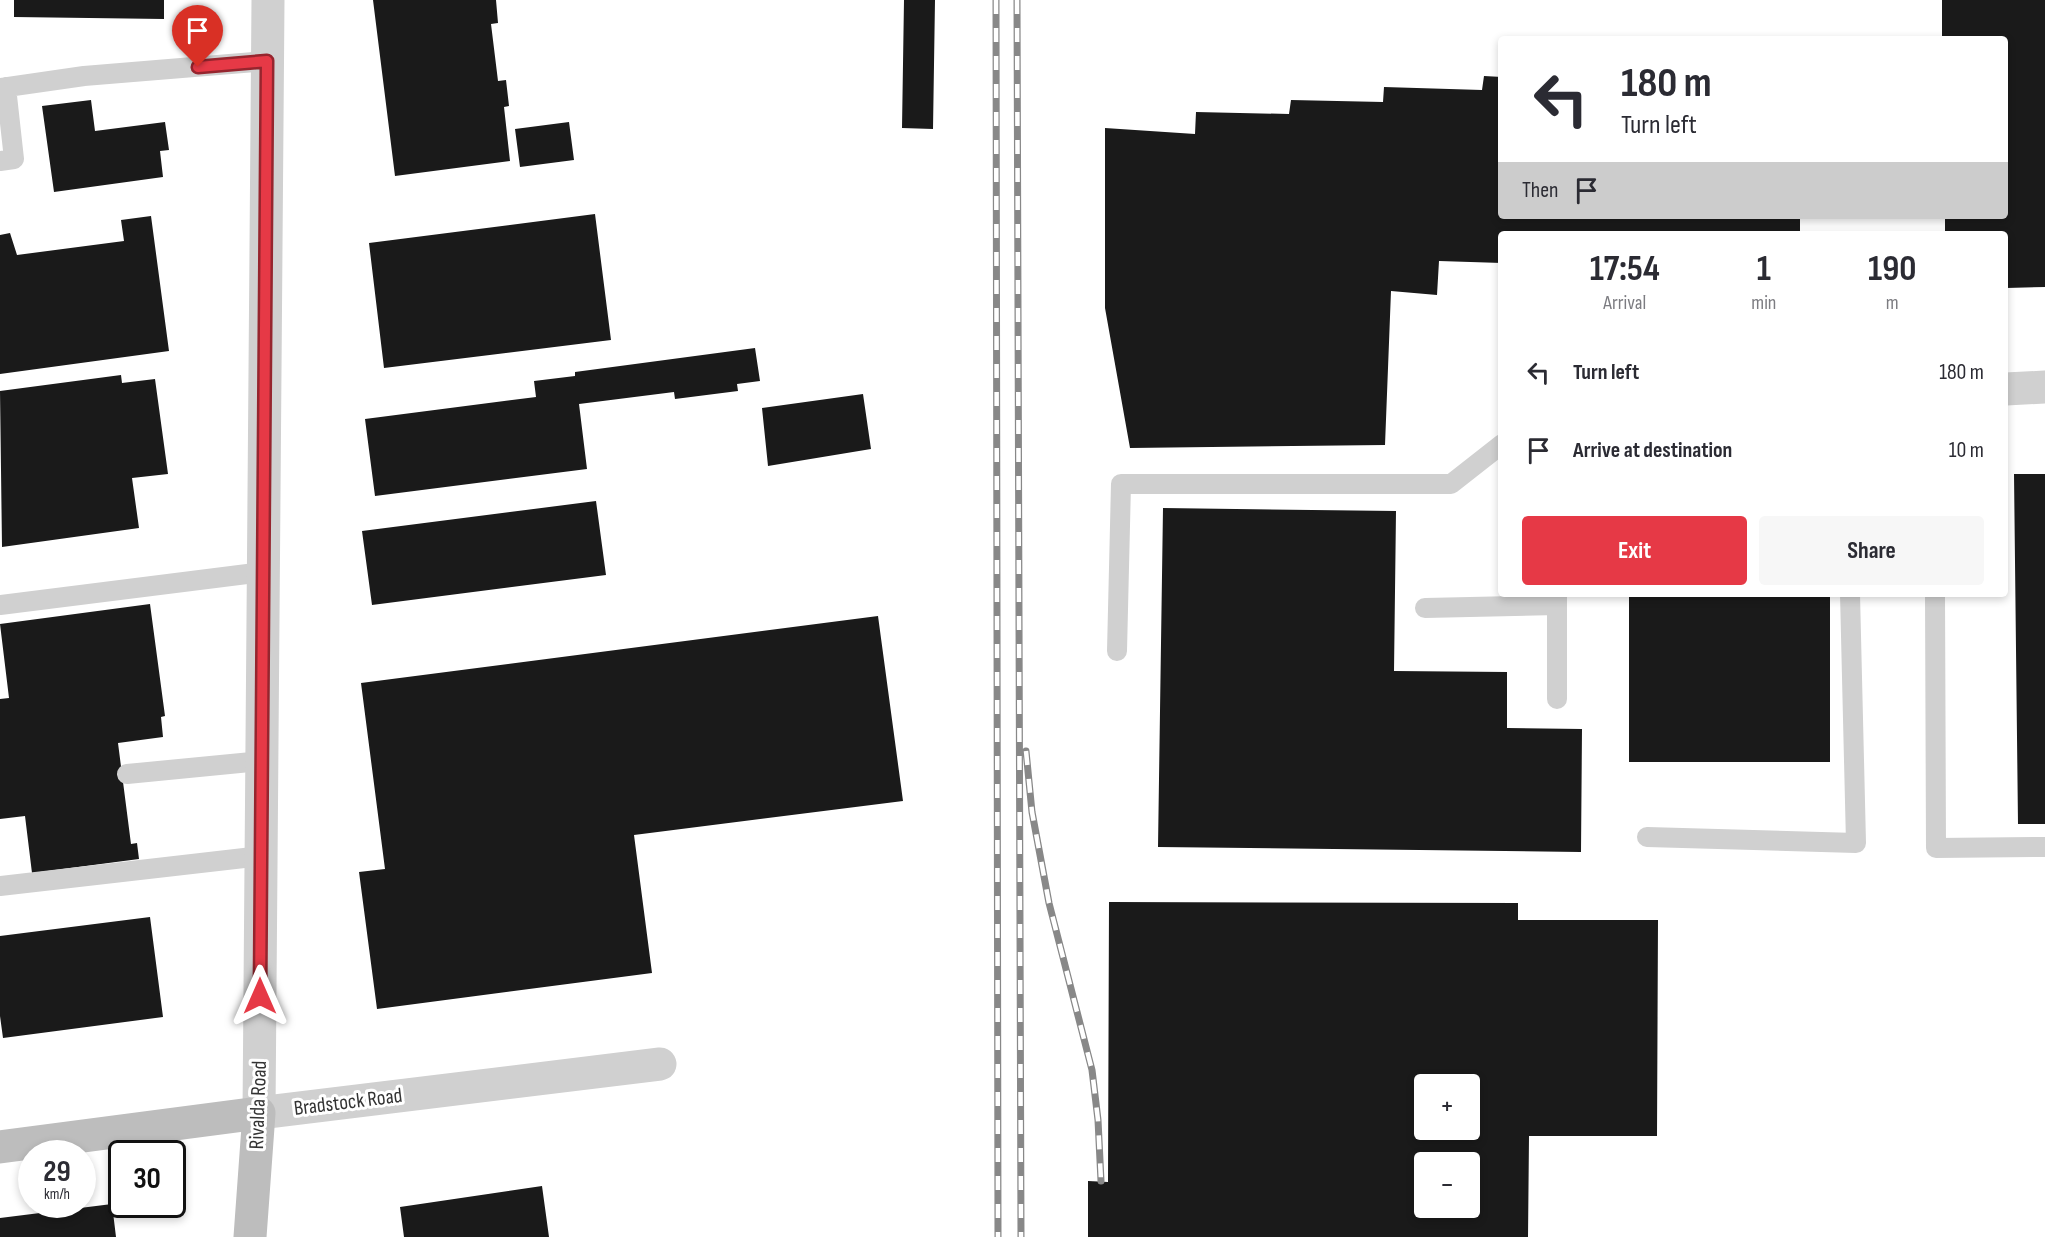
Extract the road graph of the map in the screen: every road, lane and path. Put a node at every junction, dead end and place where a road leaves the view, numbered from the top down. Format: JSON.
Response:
{"nodes":[{"id":1,"x":268,"y":0,"type":"edge"},
{"id":2,"x":267,"y":61,"type":"junction"},
{"id":3,"x":3,"y":88,"type":"edge"},
{"id":4,"x":0,"y":161,"type":"edge"},
{"id":5,"x":2045,"y":387,"type":"edge"},
{"id":6,"x":2008,"y":389,"type":"edge"},
{"id":7,"x":1498,"y":447,"type":"edge"},
{"id":8,"x":264,"y":572,"type":"junction"},
{"id":9,"x":1850,"y":597,"type":"edge"},
{"id":10,"x":1935,"y":597,"type":"edge"},
{"id":11,"x":1557,"y":599,"type":"edge"},
{"id":12,"x":0,"y":605,"type":"edge"},
{"id":13,"x":1425,"y":608,"type":"dead end"},
{"id":14,"x":1117,"y":651,"type":"dead end"},
{"id":15,"x":1557,"y":699,"type":"dead end"},
{"id":16,"x":262,"y":761,"type":"junction"},
{"id":17,"x":128,"y":774,"type":"dead end"},
{"id":18,"x":1647,"y":837,"type":"dead end"},
{"id":19,"x":2045,"y":847,"type":"edge"},
{"id":20,"x":261,"y":856,"type":"junction"},
{"id":21,"x":0,"y":886,"type":"edge"},
{"id":22,"x":660,"y":1064,"type":"dead end"},
{"id":23,"x":259,"y":1113,"type":"junction"},
{"id":24,"x":0,"y":1147,"type":"edge"},
{"id":25,"x":250,"y":1237,"type":"edge"}],
"edges":[{"from":1,"to":2,"type":"street","name":"Rivalda Road"},
{"from":2,"to":3,"type":"lane"},
{"from":2,"to":8,"type":"street","name":"Rivalda Road"},
{"from":3,"to":4,"type":"lane"},
{"from":5,"to":6,"type":"street"},
{"from":7,"to":14,"type":"lane"},
{"from":8,"to":12,"type":"lane"},
{"from":8,"to":16,"type":"street","name":"Rivalda Road"},
{"from":9,"to":18,"type":"lane"},
{"from":10,"to":19,"type":"lane"},
{"from":11,"to":13,"type":"lane"},
{"from":11,"to":15,"type":"lane"},
{"from":16,"to":17,"type":"lane"},
{"from":16,"to":20,"type":"street","name":"Rivalda Road"},
{"from":20,"to":21,"type":"lane"},
{"from":20,"to":23,"type":"street","name":"Rivalda Road"},
{"from":22,"to":23,"type":"street","name":"Bradstock Road"},
{"from":23,"to":24,"type":"street","name":"Bradstock Road"},
{"from":23,"to":25,"type":"street","name":"Rivalda Road"}]}
